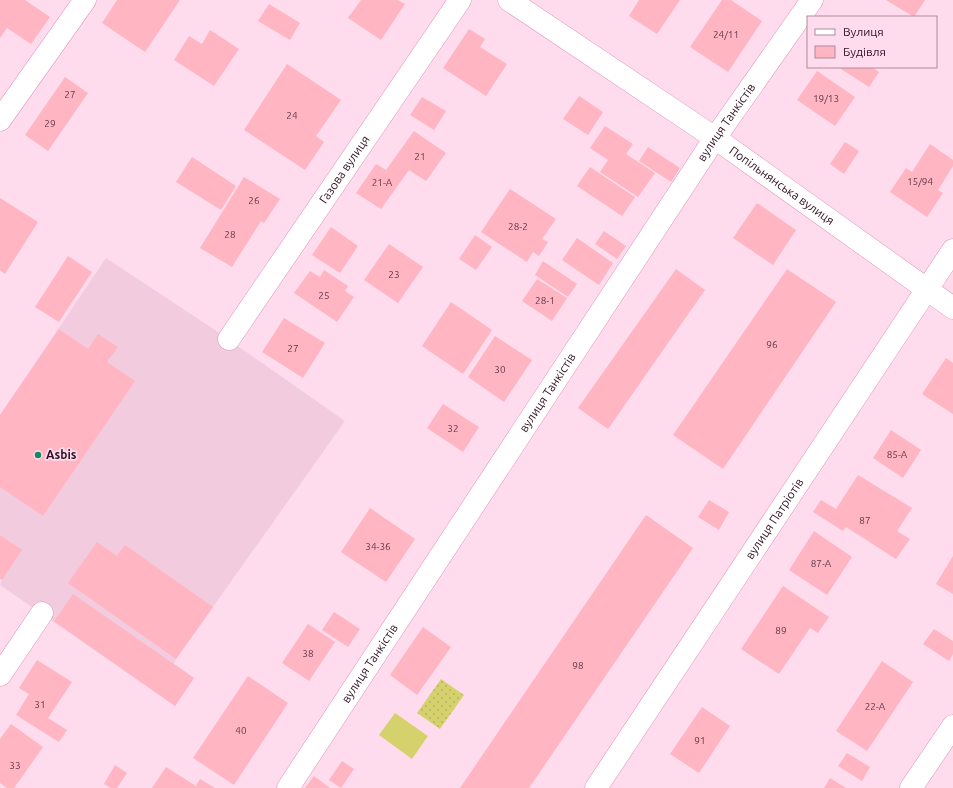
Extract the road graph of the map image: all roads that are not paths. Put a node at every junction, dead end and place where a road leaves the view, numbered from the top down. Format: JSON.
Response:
{"nodes":[{"id":1,"x":85,"y":0,"type":"edge"},
{"id":2,"x":460,"y":0,"type":"edge"},
{"id":3,"x":509,"y":0,"type":"edge"},
{"id":4,"x":812,"y":0,"type":"edge"},
{"id":5,"x":0,"y":120,"type":"edge"},
{"id":6,"x":715,"y":138,"type":"junction"},
{"id":7,"x":953,"y":250,"type":"edge"},
{"id":8,"x":926,"y":289,"type":"junction"},
{"id":9,"x":953,"y":308,"type":"edge"},
{"id":10,"x":229,"y":339,"type":"dead end"},
{"id":11,"x":42,"y":614,"type":"dead end"},
{"id":12,"x":0,"y":675,"type":"edge"},
{"id":13,"x":953,"y":726,"type":"edge"},
{"id":14,"x":288,"y":788,"type":"edge"},
{"id":15,"x":596,"y":788,"type":"edge"},
{"id":16,"x":912,"y":788,"type":"edge"}],
"edges":[{"from":1,"to":5,"type":"street"},
{"from":2,"to":10,"type":"street","name":"Газова вулиця"},
{"from":3,"to":6,"type":"street","name":"Попільнянська вулиця"},
{"from":4,"to":6,"type":"street","name":"вулиця Танкістів"},
{"from":6,"to":8,"type":"street","name":"Попільнянська вулиця"},
{"from":6,"to":14,"type":"street","name":"вулиця Танкістів"},
{"from":7,"to":8,"type":"street","name":"вулиця Патріотів"},
{"from":8,"to":9,"type":"street","name":"Попільнянська вулиця"},
{"from":8,"to":15,"type":"street","name":"вулиця Патріотів"},
{"from":11,"to":12,"type":"street"},
{"from":13,"to":16,"type":"street"}]}
